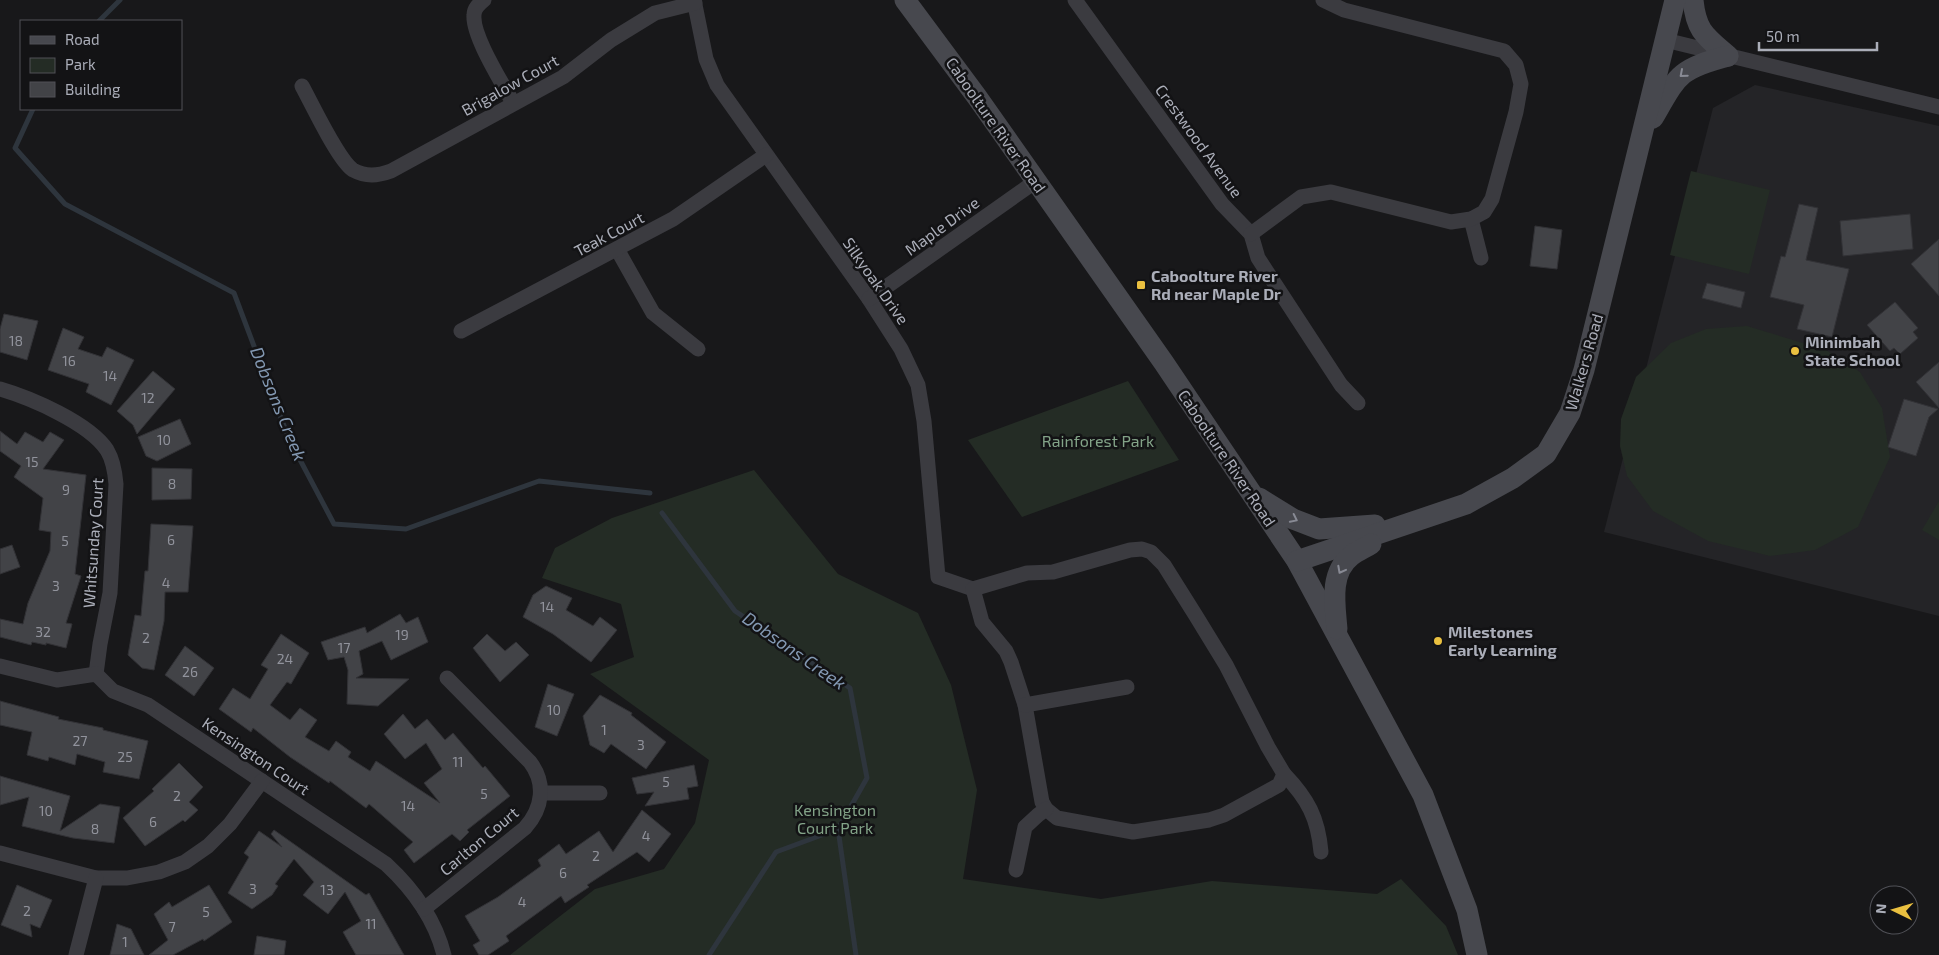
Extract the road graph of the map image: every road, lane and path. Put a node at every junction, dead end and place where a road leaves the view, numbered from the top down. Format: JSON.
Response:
{"nodes":[{"id":1,"x":484,"y":0,"type":"edge"},
{"id":2,"x":905,"y":0,"type":"edge"},
{"id":3,"x":1075,"y":0,"type":"edge"},
{"id":4,"x":1323,"y":0,"type":"edge"},
{"id":5,"x":1675,"y":0,"type":"edge"},
{"id":6,"x":1693,"y":0,"type":"edge"},
{"id":7,"x":694,"y":2,"type":"edge"},
{"id":8,"x":1665,"y":40,"type":"junction"},
{"id":9,"x":1728,"y":56,"type":"junction"},
{"id":10,"x":302,"y":86,"type":"dead end"},
{"id":11,"x":513,"y":103,"type":"junction"},
{"id":12,"x":1939,"y":107,"type":"edge"},
{"id":13,"x":1641,"y":138,"type":"junction"},
{"id":14,"x":766,"y":156,"type":"junction"},
{"id":15,"x":1036,"y":181,"type":"junction"},
{"id":16,"x":1471,"y":219,"type":"junction"},
{"id":17,"x":1251,"y":234,"type":"junction"},
{"id":18,"x":617,"y":249,"type":"junction"},
{"id":19,"x":1481,"y":258,"type":"dead end"},
{"id":20,"x":869,"y":300,"type":"junction"},
{"id":21,"x":461,"y":331,"type":"dead end"},
{"id":22,"x":698,"y":349,"type":"dead end"},
{"id":23,"x":0,"y":389,"type":"edge"},
{"id":24,"x":1358,"y":403,"type":"dead end"},
{"id":25,"x":1252,"y":494,"type":"junction"},
{"id":26,"x":1408,"y":522,"type":"junction"},
{"id":27,"x":1297,"y":561,"type":"junction"},
{"id":28,"x":973,"y":589,"type":"junction"},
{"id":29,"x":1337,"y":636,"type":"junction"},
{"id":30,"x":0,"y":666,"type":"edge"},
{"id":31,"x":96,"y":674,"type":"junction"},
{"id":32,"x":447,"y":678,"type":"dead end"},
{"id":33,"x":1127,"y":687,"type":"dead end"},
{"id":34,"x":1025,"y":705,"type":"junction"},
{"id":35,"x":1284,"y":774,"type":"junction"},
{"id":36,"x":262,"y":781,"type":"junction"},
{"id":37,"x":541,"y":793,"type":"junction"},
{"id":38,"x":600,"y":793,"type":"dead end"},
{"id":39,"x":1046,"y":810,"type":"junction"},
{"id":40,"x":1321,"y":852,"type":"dead end"},
{"id":41,"x":0,"y":853,"type":"edge"},
{"id":42,"x":1016,"y":870,"type":"dead end"},
{"id":43,"x":96,"y":878,"type":"junction"},
{"id":44,"x":424,"y":909,"type":"junction"},
{"id":45,"x":76,"y":955,"type":"edge"},
{"id":46,"x":444,"y":955,"type":"edge"},
{"id":47,"x":1477,"y":955,"type":"edge"}],
"edges":[{"from":1,"to":11,"type":"street"},
{"from":2,"to":15,"type":"main road","name":"Caboolture River Road"},
{"from":3,"to":17,"type":"street","name":"Crestwood Avenue"},
{"from":4,"to":16,"type":"street"},
{"from":5,"to":8,"type":"main road","name":"Walkers Road"},
{"from":6,"to":9,"type":"main road"},
{"from":7,"to":11,"type":"street","name":"Brigalow Court"},
{"from":7,"to":14,"type":"street","name":"Silkyoak Drive"},
{"from":8,"to":9,"type":"street"},
{"from":8,"to":13,"type":"main road","name":"Walkers Road"},
{"from":9,"to":12,"type":"street"},
{"from":9,"to":13,"type":"main road","one_way":true},
{"from":10,"to":11,"type":"street","name":"Brigalow Court"},
{"from":13,"to":26,"type":"main road","name":"Walkers Road"},
{"from":14,"to":18,"type":"street","name":"Teak Court"},
{"from":14,"to":20,"type":"street","name":"Silkyoak Drive"},
{"from":15,"to":20,"type":"street","name":"Maple Drive"},
{"from":15,"to":25,"type":"main road","name":"Caboolture River Road"},
{"from":16,"to":17,"type":"street"},
{"from":16,"to":19,"type":"street"},
{"from":17,"to":24,"type":"street","name":"Crestwood Avenue"},
{"from":18,"to":21,"type":"street","name":"Teak Court"},
{"from":18,"to":22,"type":"street"},
{"from":20,"to":28,"type":"street","name":"Silkyoak Drive"},
{"from":23,"to":31,"type":"street","name":"Whitsunday Court"},
{"from":25,"to":26,"type":"main road","one_way":true},
{"from":25,"to":27,"type":"main road","name":"Caboolture River Road"},
{"from":26,"to":27,"type":"main road","name":"Walkers Road"},
{"from":26,"to":29,"type":"main road","one_way":true},
{"from":27,"to":29,"type":"main road","name":"Caboolture River Road"},
{"from":28,"to":34,"type":"street"},
{"from":28,"to":35,"type":"street"},
{"from":29,"to":47,"type":"main road","name":"Caboolture River Road"},
{"from":30,"to":31,"type":"street"},
{"from":31,"to":36,"type":"street","name":"Kensington Court"},
{"from":32,"to":37,"type":"street","name":"Carlton Court"},
{"from":33,"to":34,"type":"street"},
{"from":34,"to":39,"type":"street"},
{"from":35,"to":39,"type":"street"},
{"from":35,"to":40,"type":"street"},
{"from":36,"to":43,"type":"street"},
{"from":36,"to":44,"type":"street","name":"Kensington Court"},
{"from":37,"to":38,"type":"street"},
{"from":37,"to":44,"type":"street","name":"Carlton Court"},
{"from":39,"to":42,"type":"street"},
{"from":41,"to":43,"type":"street"},
{"from":43,"to":45,"type":"street"},
{"from":44,"to":46,"type":"street","name":"Kensington Court"}]}
